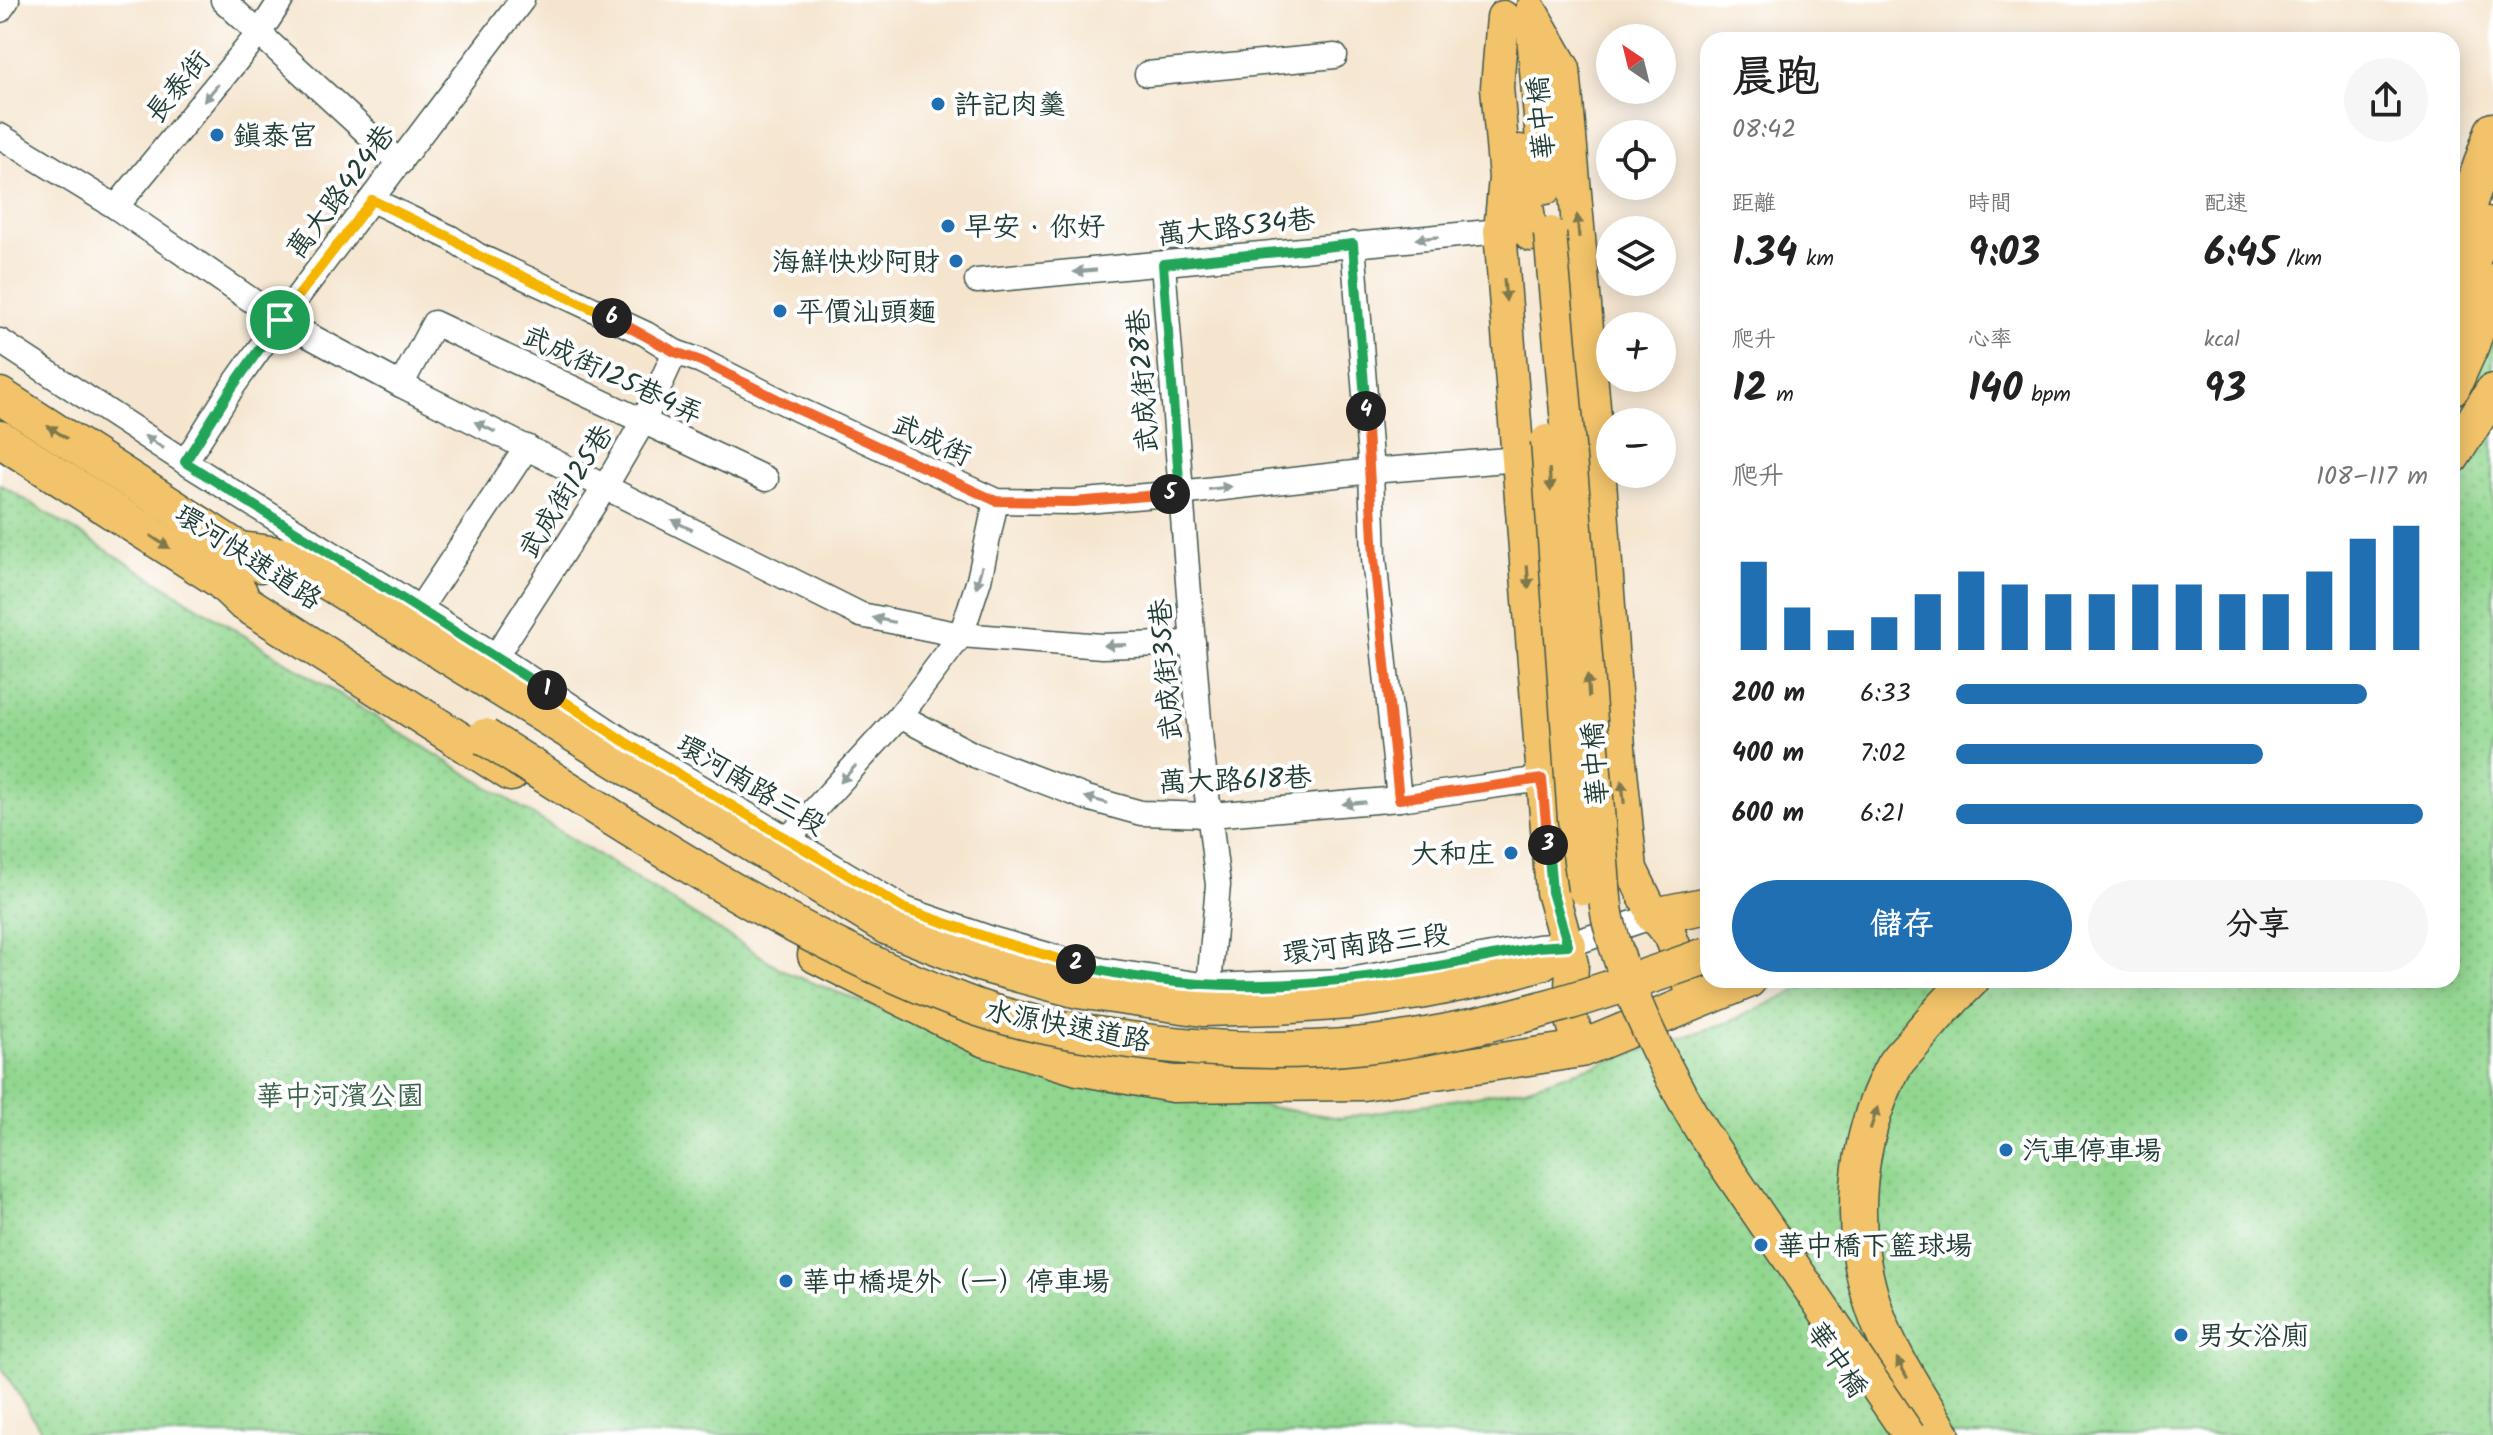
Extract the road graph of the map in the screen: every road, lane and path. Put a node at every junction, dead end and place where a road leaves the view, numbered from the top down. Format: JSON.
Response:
{"nodes":[{"id":1,"x":7,"y":0,"type":"edge"},
{"id":2,"x":223,"y":0,"type":"edge"},
{"id":3,"x":281,"y":0,"type":"edge"},
{"id":4,"x":522,"y":0,"type":"edge"},
{"id":5,"x":1516,"y":7,"type":"edge"},
{"id":6,"x":0,"y":10,"type":"edge"},
{"id":7,"x":260,"y":32,"type":"junction"},
{"id":8,"x":1335,"y":56,"type":"dead end"},
{"id":9,"x":1147,"y":74,"type":"dead end"},
{"id":10,"x":2493,"y":131,"type":"edge"},
{"id":11,"x":0,"y":136,"type":"edge"},
{"id":12,"x":400,"y":163,"type":"junction"},
{"id":13,"x":372,"y":200,"type":"junction"},
{"id":14,"x":116,"y":207,"type":"junction"},
{"id":15,"x":2493,"y":207,"type":"edge"},
{"id":16,"x":2460,"y":229,"type":"edge"},
{"id":17,"x":1527,"y":233,"type":"junction"},
{"id":18,"x":1353,"y":244,"type":"junction"},
{"id":19,"x":1163,"y":264,"type":"junction"},
{"id":20,"x":977,"y":281,"type":"dead end"},
{"id":21,"x":2493,"y":282,"type":"edge"},
{"id":22,"x":2460,"y":289,"type":"edge"},
{"id":23,"x":280,"y":320,"type":"junction"},
{"id":24,"x":0,"y":341,"type":"edge"},
{"id":25,"x":675,"y":352,"type":"junction"},
{"id":26,"x":2460,"y":369,"type":"edge"},
{"id":27,"x":401,"y":385,"type":"junction"},
{"id":28,"x":2493,"y":392,"type":"edge"},
{"id":29,"x":0,"y":396,"type":"edge"},
{"id":30,"x":643,"y":422,"type":"junction"},
{"id":31,"x":0,"y":439,"type":"edge"},
{"id":32,"x":2460,"y":444,"type":"edge"},
{"id":33,"x":527,"y":447,"type":"junction"},
{"id":34,"x":1519,"y":459,"type":"junction"},
{"id":35,"x":185,"y":462,"type":"junction"},
{"id":36,"x":1371,"y":471,"type":"junction"},
{"id":37,"x":766,"y":479,"type":"dead end"},
{"id":38,"x":605,"y":487,"type":"junction"},
{"id":39,"x":1180,"y":493,"type":"junction"},
{"id":40,"x":996,"y":501,"type":"junction"},
{"id":41,"x":240,"y":550,"type":"junction"},
{"id":42,"x":220,"y":580,"type":"junction"},
{"id":43,"x":420,"y":608,"type":"junction"},
{"id":44,"x":961,"y":635,"type":"junction"},
{"id":45,"x":1193,"y":643,"type":"junction"},
{"id":46,"x":496,"y":656,"type":"junction"},
{"id":47,"x":900,"y":716,"type":"junction"},
{"id":48,"x":492,"y":726,"type":"junction"},
{"id":49,"x":1542,"y":779,"type":"junction"},
{"id":50,"x":1399,"y":799,"type":"junction"},
{"id":51,"x":1211,"y":815,"type":"junction"},
{"id":52,"x":787,"y":840,"type":"junction"},
{"id":53,"x":1631,"y":869,"type":"junction"},
{"id":54,"x":1552,"y":892,"type":"junction"},
{"id":55,"x":1700,"y":907,"type":"edge"},
{"id":56,"x":1654,"y":916,"type":"junction"},
{"id":57,"x":1700,"y":933,"type":"edge"},
{"id":58,"x":1568,"y":945,"type":"junction"},
{"id":59,"x":1700,"y":958,"type":"edge"},
{"id":60,"x":1209,"y":986,"type":"junction"},
{"id":61,"x":1728,"y":988,"type":"edge"},
{"id":62,"x":1945,"y":988,"type":"edge"},
{"id":63,"x":1963,"y":988,"type":"edge"},
{"id":64,"x":1696,"y":1001,"type":"junction"},
{"id":65,"x":964,"y":1003,"type":"junction"},
{"id":66,"x":1620,"y":1010,"type":"junction"},
{"id":67,"x":1581,"y":1049,"type":"junction"},
{"id":68,"x":1894,"y":1065,"type":"junction"},
{"id":69,"x":1889,"y":1435,"type":"edge"},
{"id":70,"x":1909,"y":1435,"type":"edge"},
{"id":71,"x":1942,"y":1435,"type":"edge"}],
"edges":[{"from":1,"to":6,"type":"street"},
{"from":2,"to":7,"type":"street"},
{"from":3,"to":7,"type":"street","name":"長泰街"},
{"from":4,"to":12,"type":"street","name":"萬大路424巷"},
{"from":5,"to":17,"type":"main road"},
{"from":53,"to":5,"type":"main road","one_way":true},
{"from":7,"to":12,"type":"street"},
{"from":7,"to":14,"type":"street","name":"長泰街","one_way":true},
{"from":8,"to":9,"type":"street"},
{"from":10,"to":16,"type":"highway"},
{"from":11,"to":14,"type":"street"},
{"from":12,"to":13,"type":"street","name":"萬大路424巷"},
{"from":13,"to":23,"type":"street","name":"萬大路424巷"},
{"from":13,"to":25,"type":"street","name":"武成街"},
{"from":14,"to":23,"type":"street"},
{"from":15,"to":22,"type":"highway"},
{"from":17,"to":18,"type":"street","name":"萬大路534巷","one_way":true},
{"from":17,"to":34,"type":"main road","one_way":true},
{"from":17,"to":66,"type":"main road","name":"華中橋","one_way":true,"bridge":true},
{"from":70,"to":17,"type":"main road","name":"華中橋","one_way":true,"bridge":true},
{"from":18,"to":19,"type":"street","name":"萬大路534巷"},
{"from":18,"to":36,"type":"street"},
{"from":19,"to":20,"type":"street","name":"萬大路534巷","one_way":true},
{"from":19,"to":39,"type":"street","name":"武成街28巷"},
{"from":21,"to":26,"type":"highway"},
{"from":23,"to":27,"type":"street"},
{"from":23,"to":35,"type":"street","name":"萬大路424巷"},
{"from":35,"to":24,"type":"street","name":"環河南路三段","one_way":true},
{"from":25,"to":30,"type":"street","name":"武成街125巷"},
{"from":25,"to":40,"type":"street","name":"武成街"},
{"from":27,"to":30,"type":"street","name":"武成街125巷4弄"},
{"from":33,"to":27,"type":"street","one_way":true},
{"from":28,"to":32,"type":"highway"},
{"from":41,"to":29,"type":"highway","name":"環河快速道路","one_way":true},
{"from":30,"to":37,"type":"street","name":"武成街125巷4弄"},
{"from":30,"to":38,"type":"street","name":"武成街125巷"},
{"from":31,"to":42,"type":"highway","name":"環河快速道路","one_way":true},
{"from":33,"to":38,"type":"street"},
{"from":33,"to":43,"type":"street"},
{"from":34,"to":36,"type":"street","name":"武成街"},
{"from":34,"to":49,"type":"main road","one_way":true},
{"from":35,"to":43,"type":"street","name":"環河南路三段"},
{"from":39,"to":36,"type":"street","name":"武成街","one_way":true},
{"from":36,"to":50,"type":"street"},
{"from":44,"to":38,"type":"street","one_way":true},
{"from":38,"to":46,"type":"street","name":"武成街125巷"},
{"from":39,"to":40,"type":"street","name":"武成街"},
{"from":39,"to":45,"type":"street","name":"武成街35巷"},
{"from":40,"to":44,"type":"street","one_way":true},
{"from":41,"to":48,"type":"highway","name":"環河快速道路"},
{"from":41,"to":58,"type":"highway"},
{"from":42,"to":48,"type":"highway","name":"環河快速道路"},
{"from":42,"to":67,"type":"highway"},
{"from":43,"to":46,"type":"street","name":"環河南路三段"},
{"from":45,"to":44,"type":"street","one_way":true},
{"from":44,"to":47,"type":"street"},
{"from":45,"to":51,"type":"street","name":"武成街35巷"},
{"from":46,"to":52,"type":"street","name":"環河南路三段"},
{"from":51,"to":47,"type":"street","name":"萬大路618巷","one_way":true},
{"from":47,"to":52,"type":"street","one_way":true},
{"from":48,"to":57,"type":"highway","name":"水源快速道路"},
{"from":48,"to":65,"type":"highway","name":"水源快速道路","bridge":true},
{"from":49,"to":50,"type":"street","name":"萬大路618巷"},
{"from":49,"to":54,"type":"main road"},
{"from":50,"to":51,"type":"street","name":"萬大路618巷","one_way":true},
{"from":51,"to":60,"type":"street","name":"武成街35巷"},
{"from":52,"to":60,"type":"street","name":"環河南路三段"},
{"from":53,"to":54,"type":"main road"},
{"from":53,"to":56,"type":"main road"},
{"from":54,"to":58,"type":"main road"},
{"from":55,"to":56,"type":"highway"},
{"from":56,"to":58,"type":"street","name":"環河南路三段"},
{"from":56,"to":64,"type":"main road"},
{"from":58,"to":60,"type":"street","name":"環河南路三段"},
{"from":58,"to":67,"type":"main road"},
{"from":59,"to":65,"type":"highway","name":"水源快速道路","bridge":true},
{"from":61,"to":64,"type":"highway"},
{"from":62,"to":68,"type":"highway"},
{"from":63,"to":68,"type":"highway"},
{"from":64,"to":67,"type":"highway"},
{"from":65,"to":66,"type":"highway","bridge":true},
{"from":66,"to":69,"type":"main road","name":"華中橋"},
{"from":71,"to":68,"type":"highway","one_way":true}]}
